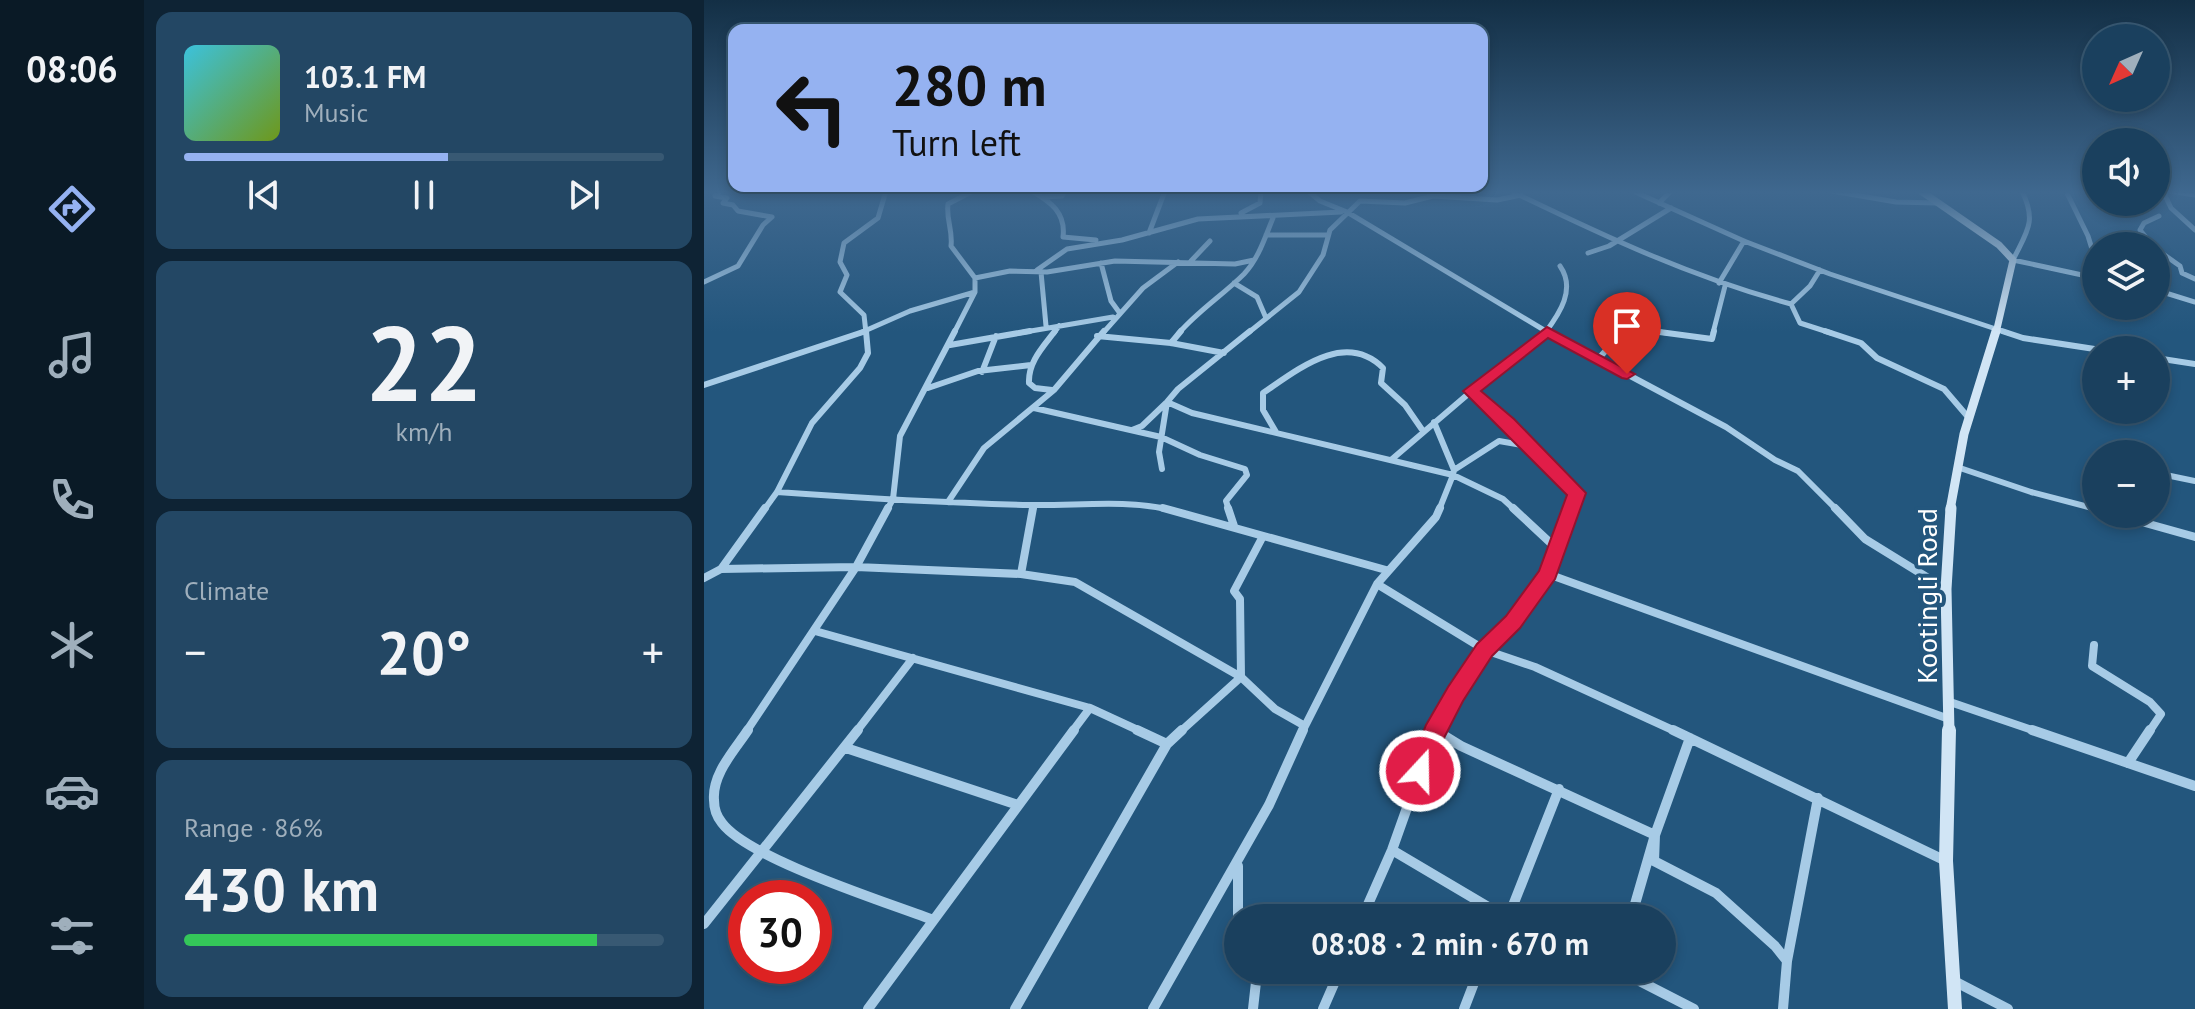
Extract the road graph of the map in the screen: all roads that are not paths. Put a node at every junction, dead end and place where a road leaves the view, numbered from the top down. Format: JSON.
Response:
{"nodes":[{"id":1,"x":755,"y":238,"type":"edge"},
{"id":2,"x":853,"y":238,"type":"edge"},
{"id":3,"x":952,"y":238,"type":"edge"},
{"id":4,"x":1073,"y":238,"type":"edge"},
{"id":5,"x":1123,"y":238,"type":"edge"},
{"id":6,"x":1265,"y":238,"type":"edge"},
{"id":7,"x":1326,"y":238,"type":"edge"},
{"id":8,"x":1390,"y":238,"type":"edge"},
{"id":9,"x":1608,"y":238,"type":"edge"},
{"id":10,"x":1622,"y":238,"type":"edge"},
{"id":11,"x":1738,"y":238,"type":"edge"},
{"id":12,"x":1989,"y":238,"type":"edge"},
{"id":13,"x":2024,"y":238,"type":"edge"},
{"id":14,"x":1210,"y":241,"type":"dead end"},
{"id":15,"x":1744,"y":241,"type":"junction"},
{"id":16,"x":1616,"y":242,"type":"junction"},
{"id":17,"x":1067,"y":249,"type":"junction"},
{"id":18,"x":1588,"y":253,"type":"dead end"},
{"id":19,"x":2170,"y":259,"type":"edge"},
{"id":20,"x":1254,"y":260,"type":"junction"},
{"id":21,"x":2013,"y":260,"type":"junction"},
{"id":22,"x":1178,"y":262,"type":"junction"},
{"id":23,"x":1101,"y":263,"type":"junction"},
{"id":24,"x":1189,"y":263,"type":"junction"},
{"id":25,"x":1560,"y":266,"type":"dead end"},
{"id":26,"x":1820,"y":270,"type":"junction"},
{"id":27,"x":1039,"y":271,"type":"junction"},
{"id":28,"x":2082,"y":275,"type":"edge"},
{"id":29,"x":975,"y":278,"type":"junction"},
{"id":30,"x":2195,"y":279,"type":"edge"},
{"id":31,"x":704,"y":282,"type":"edge"},
{"id":32,"x":1234,"y":283,"type":"junction"},
{"id":33,"x":1722,"y":284,"type":"junction"},
{"id":34,"x":975,"y":292,"type":"junction"},
{"id":35,"x":2170,"y":294,"type":"edge"},
{"id":36,"x":2195,"y":302,"type":"edge"},
{"id":37,"x":1791,"y":304,"type":"junction"},
{"id":38,"x":1116,"y":314,"type":"junction"},
{"id":39,"x":1266,"y":318,"type":"junction"},
{"id":40,"x":1046,"y":326,"type":"junction"},
{"id":41,"x":1059,"y":326,"type":"junction"},
{"id":42,"x":1997,"y":329,"type":"junction"},
{"id":43,"x":867,"y":331,"type":"junction"},
{"id":44,"x":1547,"y":332,"type":"junction"},
{"id":45,"x":996,"y":336,"type":"junction"},
{"id":46,"x":1097,"y":336,"type":"junction"},
{"id":47,"x":1171,"y":343,"type":"junction"},
{"id":48,"x":950,"y":345,"type":"junction"},
{"id":49,"x":2082,"y":347,"type":"edge"},
{"id":50,"x":1224,"y":353,"type":"junction"},
{"id":51,"x":1600,"y":357,"type":"junction"},
{"id":52,"x":2170,"y":360,"type":"edge"},
{"id":53,"x":2195,"y":364,"type":"edge"},
{"id":54,"x":1031,"y":365,"type":"junction"},
{"id":55,"x":982,"y":372,"type":"junction"},
{"id":56,"x":704,"y":385,"type":"edge"},
{"id":57,"x":927,"y":389,"type":"junction"},
{"id":58,"x":1052,"y":390,"type":"junction"},
{"id":59,"x":1471,"y":391,"type":"junction"},
{"id":60,"x":1167,"y":402,"type":"junction"},
{"id":61,"x":1034,"y":408,"type":"junction"},
{"id":62,"x":1968,"y":417,"type":"junction"},
{"id":63,"x":1434,"y":422,"type":"junction"},
{"id":64,"x":1130,"y":431,"type":"junction"},
{"id":65,"x":1423,"y":431,"type":"junction"},
{"id":66,"x":1276,"y":432,"type":"junction"},
{"id":67,"x":1161,"y":437,"type":"junction"},
{"id":68,"x":1527,"y":446,"type":"junction"},
{"id":69,"x":1391,"y":460,"type":"junction"},
{"id":70,"x":1957,"y":467,"type":"junction"},
{"id":71,"x":1162,"y":469,"type":"dead end"},
{"id":72,"x":1453,"y":473,"type":"junction"},
{"id":73,"x":2170,"y":476,"type":"edge"},
{"id":74,"x":2195,"y":481,"type":"edge"},
{"id":75,"x":777,"y":492,"type":"junction"},
{"id":76,"x":893,"y":499,"type":"junction"},
{"id":77,"x":948,"y":502,"type":"junction"},
{"id":78,"x":1034,"y":505,"type":"junction"},
{"id":79,"x":2082,"y":505,"type":"edge"},
{"id":80,"x":1234,"y":526,"type":"junction"},
{"id":81,"x":2163,"y":528,"type":"edge"},
{"id":82,"x":2195,"y":537,"type":"edge"},
{"id":83,"x":1262,"y":538,"type":"junction"},
{"id":84,"x":1557,"y":549,"type":"junction"},
{"id":85,"x":856,"y":567,"type":"junction"},
{"id":86,"x":721,"y":569,"type":"junction"},
{"id":87,"x":1386,"y":570,"type":"junction"},
{"id":88,"x":1021,"y":574,"type":"junction"},
{"id":89,"x":1548,"y":574,"type":"junction"},
{"id":90,"x":704,"y":578,"type":"edge"},
{"id":91,"x":1377,"y":584,"type":"junction"},
{"id":92,"x":1946,"y":589,"type":"junction"},
{"id":93,"x":815,"y":631,"type":"junction"},
{"id":94,"x":2094,"y":645,"type":"dead end"},
{"id":95,"x":1485,"y":650,"type":"junction"},
{"id":96,"x":913,"y":658,"type":"junction"},
{"id":97,"x":1241,"y":677,"type":"junction"},
{"id":98,"x":1950,"y":702,"type":"junction"},
{"id":99,"x":1090,"y":708,"type":"junction"},
{"id":100,"x":1949,"y":719,"type":"junction"},
{"id":101,"x":1305,"y":726,"type":"junction"},
{"id":102,"x":1434,"y":732,"type":"junction"},
{"id":103,"x":1690,"y":738,"type":"junction"},
{"id":104,"x":1167,"y":744,"type":"junction"},
{"id":105,"x":846,"y":748,"type":"junction"},
{"id":106,"x":2128,"y":763,"type":"junction"},
{"id":107,"x":2195,"y":786,"type":"edge"},
{"id":108,"x":1559,"y":789,"type":"junction"},
{"id":109,"x":1818,"y":798,"type":"junction"},
{"id":110,"x":1018,"y":805,"type":"junction"},
{"id":111,"x":1655,"y":835,"type":"junction"},
{"id":112,"x":1392,"y":850,"type":"junction"},
{"id":113,"x":764,"y":852,"type":"junction"},
{"id":114,"x":1946,"y":861,"type":"junction"},
{"id":115,"x":1238,"y":864,"type":"junction"},
{"id":116,"x":1238,"y":904,"type":"edge"},
{"id":117,"x":1368,"y":904,"type":"edge"},
{"id":118,"x":1483,"y":904,"type":"edge"},
{"id":119,"x":1513,"y":904,"type":"edge"},
{"id":120,"x":1635,"y":904,"type":"edge"},
{"id":121,"x":933,"y":920,"type":"junction"},
{"id":122,"x":704,"y":924,"type":"edge"},
{"id":123,"x":1787,"y":961,"type":"junction"},
{"id":124,"x":1954,"y":981,"type":"junction"},
{"id":125,"x":1256,"y":984,"type":"edge"},
{"id":126,"x":1334,"y":984,"type":"edge"},
{"id":127,"x":1474,"y":984,"type":"edge"},
{"id":128,"x":1645,"y":984,"type":"edge"},
{"id":129,"x":868,"y":1009,"type":"edge"},
{"id":130,"x":1015,"y":1009,"type":"edge"},
{"id":131,"x":1153,"y":1009,"type":"edge"},
{"id":132,"x":1253,"y":1009,"type":"edge"},
{"id":133,"x":1323,"y":1009,"type":"edge"},
{"id":134,"x":1464,"y":1009,"type":"edge"},
{"id":135,"x":1694,"y":1009,"type":"edge"},
{"id":136,"x":1783,"y":1009,"type":"edge"},
{"id":137,"x":1955,"y":1009,"type":"edge"},
{"id":138,"x":2008,"y":1009,"type":"edge"}],
"edges":[{"from":1,"to":31,"type":"street"},
{"from":2,"to":43,"type":"street"},
{"from":3,"to":29,"type":"street"},
{"from":4,"to":17,"type":"street"},
{"from":5,"to":17,"type":"street"},
{"from":6,"to":20,"type":"street"},
{"from":7,"to":39,"type":"street"},
{"from":8,"to":44,"type":"street"},
{"from":9,"to":16,"type":"street"},
{"from":10,"to":16,"type":"street"},
{"from":11,"to":15,"type":"street"},
{"from":12,"to":21,"type":"street"},
{"from":13,"to":21,"type":"street"},
{"from":14,"to":24,"type":"street"},
{"from":15,"to":26,"type":"street"},
{"from":15,"to":33,"type":"street"},
{"from":16,"to":18,"type":"street"},
{"from":16,"to":33,"type":"street"},
{"from":17,"to":27,"type":"street"},
{"from":19,"to":30,"type":"street"},
{"from":20,"to":24,"type":"street"},
{"from":20,"to":32,"type":"street"},
{"from":21,"to":28,"type":"street"},
{"from":21,"to":42,"type":"street","name":"Kootingli Road"},
{"from":22,"to":23,"type":"street"},
{"from":22,"to":24,"type":"street"},
{"from":22,"to":38,"type":"street"},
{"from":23,"to":27,"type":"street"},
{"from":23,"to":38,"type":"street"},
{"from":25,"to":44,"type":"street"},
{"from":26,"to":37,"type":"street"},
{"from":26,"to":42,"type":"street"},
{"from":27,"to":29,"type":"street"},
{"from":27,"to":40,"type":"street"},
{"from":29,"to":34,"type":"street"},
{"from":32,"to":39,"type":"street"},
{"from":32,"to":47,"type":"street"},
{"from":33,"to":37,"type":"street"},
{"from":33,"to":51,"type":"street"},
{"from":34,"to":43,"type":"street"},
{"from":34,"to":48,"type":"street"},
{"from":35,"to":36,"type":"street"},
{"from":37,"to":62,"type":"street"},
{"from":38,"to":41,"type":"street"},
{"from":38,"to":46,"type":"street"},
{"from":39,"to":50,"type":"street"},
{"from":40,"to":41,"type":"street"},
{"from":40,"to":45,"type":"street"},
{"from":41,"to":54,"type":"street"},
{"from":42,"to":49,"type":"street"},
{"from":42,"to":62,"type":"street","name":"Kootingli Road"},
{"from":43,"to":56,"type":"street"},
{"from":43,"to":75,"type":"street"},
{"from":44,"to":51,"type":"street"},
{"from":44,"to":59,"type":"street"},
{"from":45,"to":48,"type":"street"},
{"from":45,"to":55,"type":"street"},
{"from":46,"to":47,"type":"street"},
{"from":46,"to":58,"type":"street"},
{"from":47,"to":50,"type":"street"},
{"from":48,"to":57,"type":"street"},
{"from":50,"to":60,"type":"street"},
{"from":51,"to":92,"type":"street"},
{"from":52,"to":53,"type":"street"},
{"from":54,"to":55,"type":"street"},
{"from":54,"to":58,"type":"street"},
{"from":55,"to":57,"type":"street"},
{"from":57,"to":76,"type":"street"},
{"from":58,"to":61,"type":"street"},
{"from":59,"to":63,"type":"street"},
{"from":59,"to":68,"type":"street"},
{"from":60,"to":64,"type":"street"},
{"from":60,"to":66,"type":"street"},
{"from":60,"to":67,"type":"street"},
{"from":61,"to":64,"type":"street"},
{"from":61,"to":77,"type":"street"},
{"from":62,"to":70,"type":"street","name":"Kootingli Road"},
{"from":63,"to":65,"type":"street"},
{"from":63,"to":72,"type":"street"},
{"from":64,"to":67,"type":"street"},
{"from":65,"to":66,"type":"street"},
{"from":65,"to":69,"type":"street"},
{"from":66,"to":69,"type":"street"},
{"from":67,"to":71,"type":"street"},
{"from":67,"to":80,"type":"street"},
{"from":68,"to":72,"type":"street"},
{"from":68,"to":84,"type":"street"},
{"from":69,"to":72,"type":"street"},
{"from":70,"to":79,"type":"street"},
{"from":70,"to":92,"type":"street","name":"Kootingli Road"},
{"from":72,"to":84,"type":"street"},
{"from":72,"to":87,"type":"street"},
{"from":73,"to":74,"type":"street"},
{"from":75,"to":76,"type":"street"},
{"from":75,"to":86,"type":"street"},
{"from":76,"to":77,"type":"street"},
{"from":76,"to":85,"type":"street"},
{"from":77,"to":78,"type":"street"},
{"from":78,"to":80,"type":"street"},
{"from":78,"to":88,"type":"street"},
{"from":80,"to":83,"type":"street"},
{"from":81,"to":82,"type":"street"},
{"from":83,"to":87,"type":"street"},
{"from":83,"to":97,"type":"street"},
{"from":84,"to":89,"type":"street"},
{"from":85,"to":86,"type":"street"},
{"from":85,"to":88,"type":"street"},
{"from":85,"to":93,"type":"street"},
{"from":86,"to":90,"type":"street"},
{"from":87,"to":91,"type":"street"},
{"from":88,"to":97,"type":"street"},
{"from":89,"to":95,"type":"street"},
{"from":89,"to":100,"type":"street"},
{"from":91,"to":95,"type":"street"},
{"from":91,"to":101,"type":"street"},
{"from":92,"to":98,"type":"street","name":"Kootingli Road"},
{"from":93,"to":96,"type":"street"},
{"from":93,"to":113,"type":"street"},
{"from":94,"to":106,"type":"street"},
{"from":95,"to":102,"type":"street"},
{"from":95,"to":103,"type":"street"},
{"from":96,"to":99,"type":"street"},
{"from":96,"to":105,"type":"street"},
{"from":97,"to":101,"type":"street"},
{"from":97,"to":104,"type":"street"},
{"from":98,"to":100,"type":"street","name":"Kootingli Road"},
{"from":98,"to":106,"type":"street"},
{"from":99,"to":104,"type":"street"},
{"from":99,"to":110,"type":"street"},
{"from":100,"to":114,"type":"street","name":"Kootingli Road"},
{"from":101,"to":115,"type":"street"},
{"from":102,"to":108,"type":"street"},
{"from":102,"to":112,"type":"street"},
{"from":103,"to":109,"type":"street"},
{"from":103,"to":111,"type":"street"},
{"from":104,"to":130,"type":"street"},
{"from":105,"to":110,"type":"street"},
{"from":105,"to":113,"type":"street"},
{"from":106,"to":107,"type":"street"},
{"from":108,"to":111,"type":"street"},
{"from":108,"to":119,"type":"street"},
{"from":109,"to":114,"type":"street"},
{"from":109,"to":123,"type":"street"},
{"from":110,"to":121,"type":"street"},
{"from":111,"to":120,"type":"street"},
{"from":111,"to":123,"type":"street"},
{"from":112,"to":117,"type":"street"},
{"from":112,"to":118,"type":"street"},
{"from":113,"to":121,"type":"street"},
{"from":113,"to":122,"type":"street"},
{"from":114,"to":124,"type":"street","name":"Kootingli Road"},
{"from":115,"to":116,"type":"street"},
{"from":115,"to":131,"type":"street"},
{"from":121,"to":129,"type":"street"},
{"from":123,"to":136,"type":"street"},
{"from":124,"to":137,"type":"street","name":"Kootingli Road"},
{"from":124,"to":138,"type":"street"},
{"from":125,"to":132,"type":"street"},
{"from":126,"to":133,"type":"street"},
{"from":127,"to":134,"type":"street"},
{"from":128,"to":135,"type":"street"}]}
